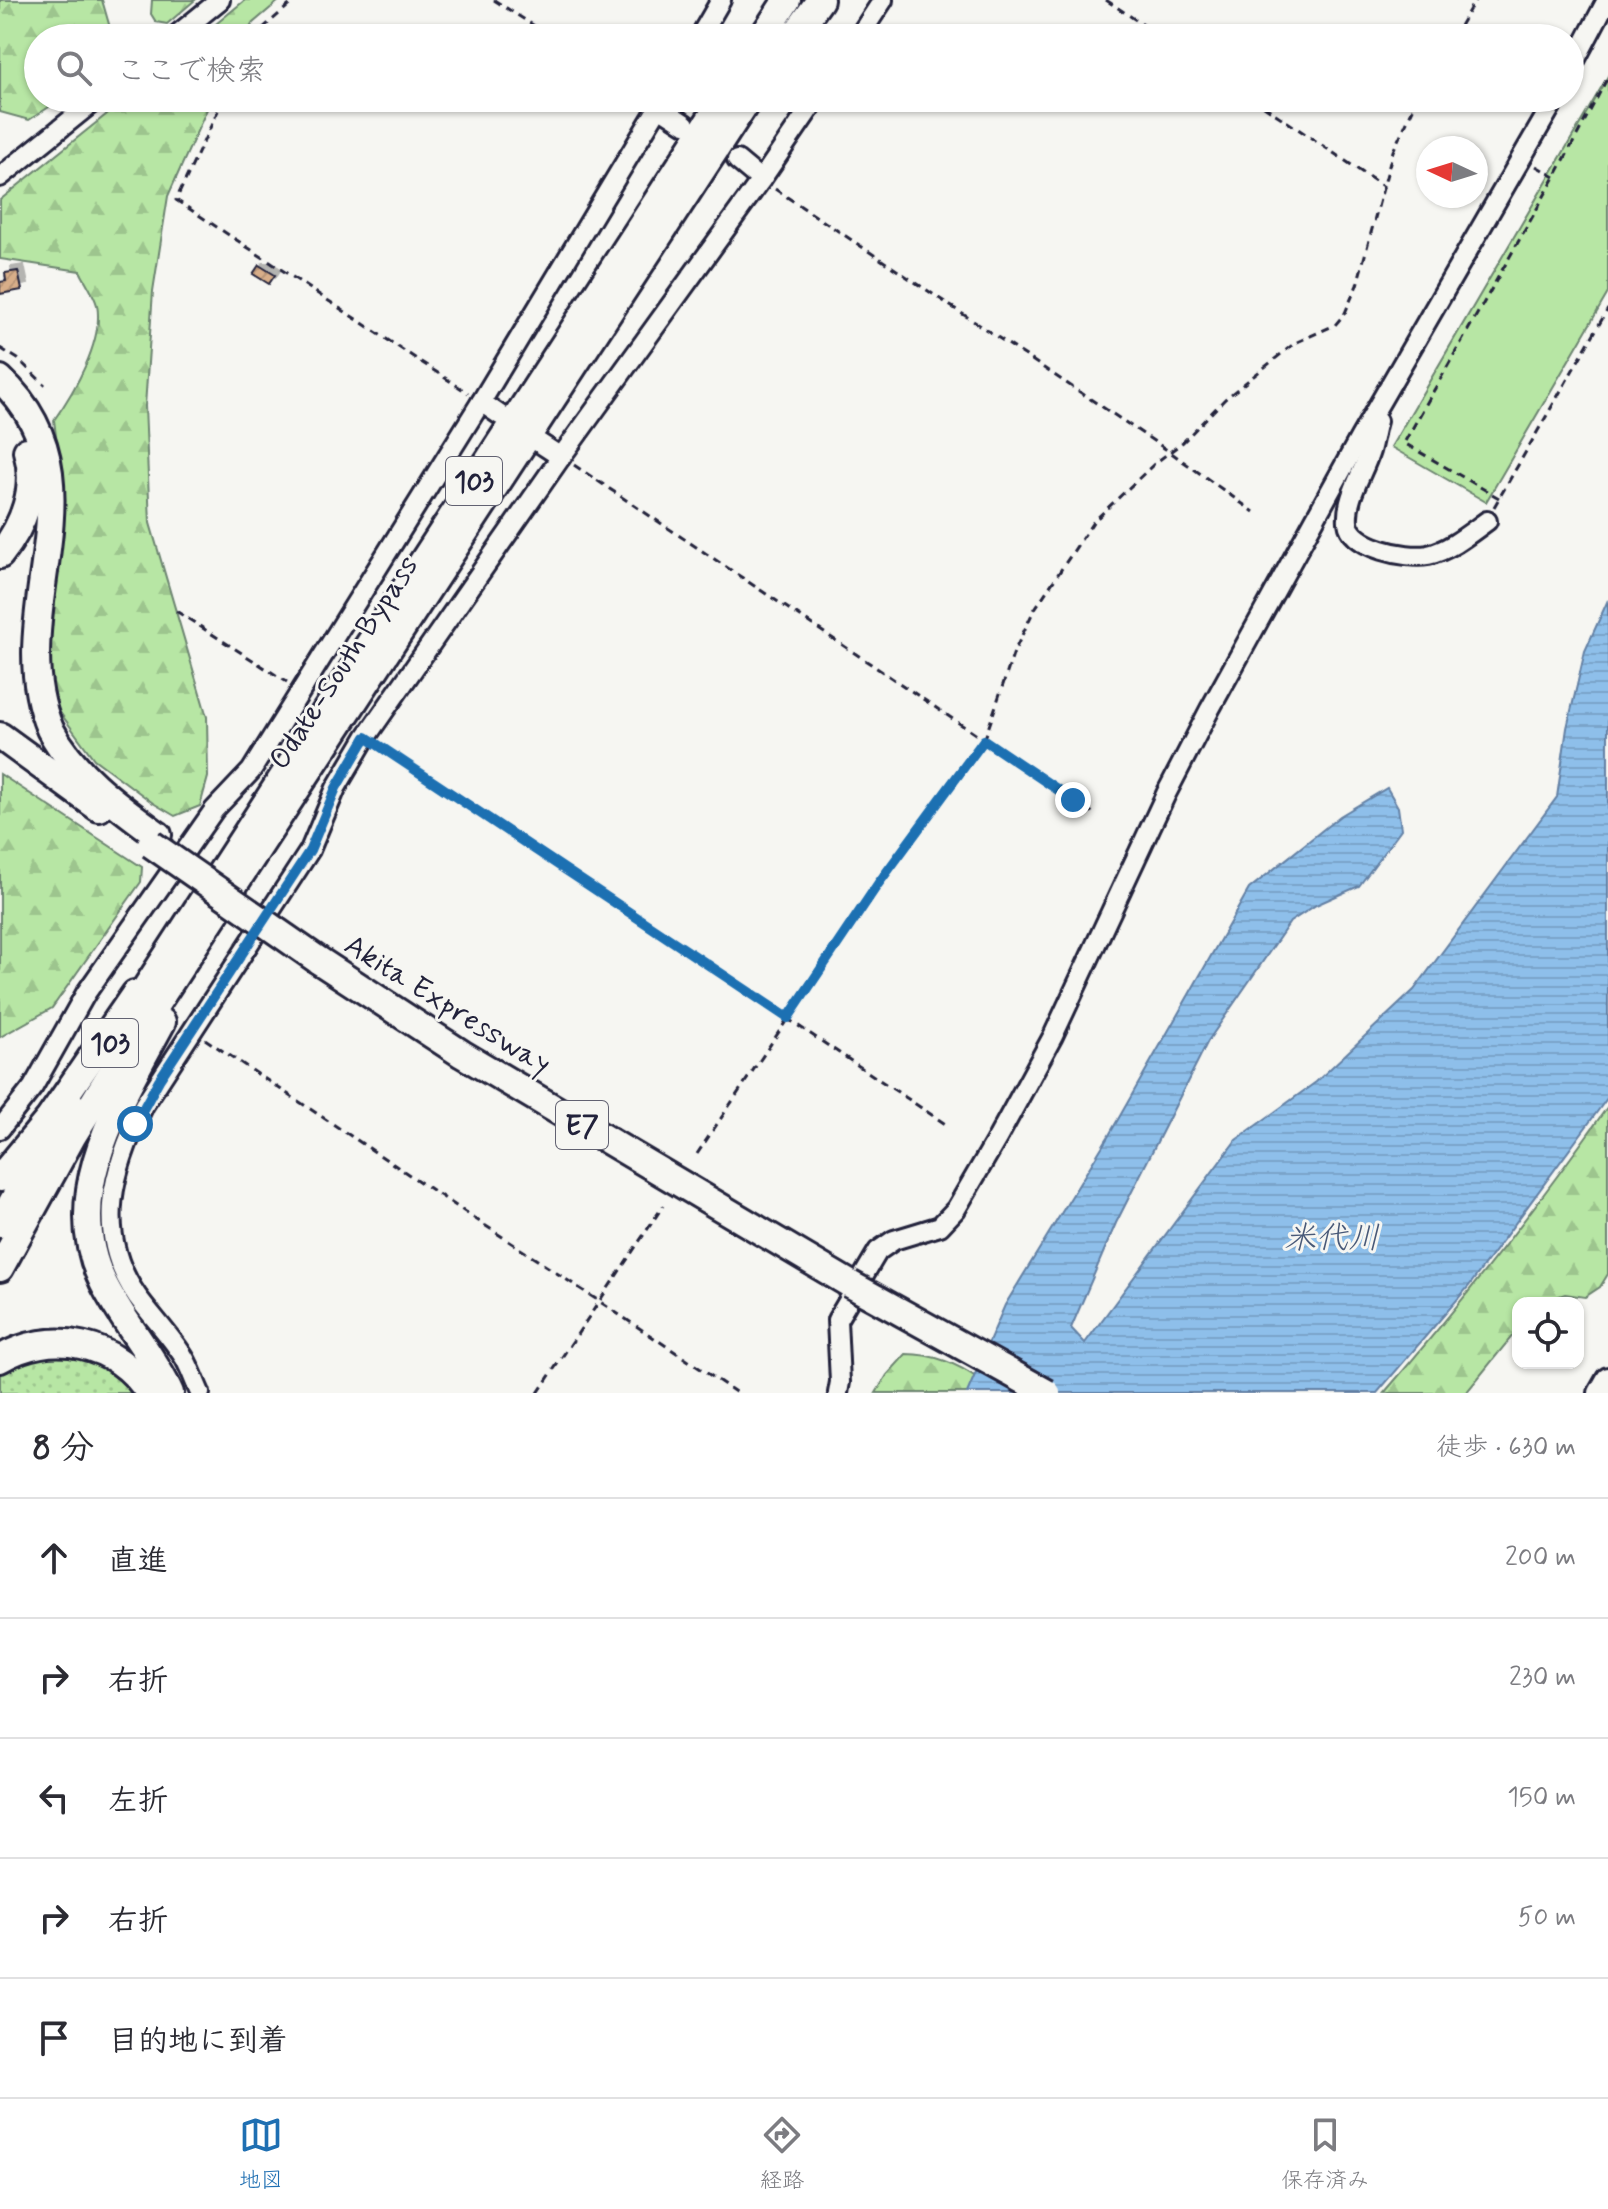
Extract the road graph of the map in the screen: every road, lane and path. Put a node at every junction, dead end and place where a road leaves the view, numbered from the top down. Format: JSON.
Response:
{"nodes":[{"id":1,"x":220,"y":0,"type":"edge"},
{"id":2,"x":295,"y":0,"type":"edge"},
{"id":3,"x":494,"y":0,"type":"edge"},
{"id":4,"x":721,"y":0,"type":"edge"},
{"id":5,"x":784,"y":0,"type":"edge"},
{"id":6,"x":813,"y":0,"type":"edge"},
{"id":7,"x":820,"y":0,"type":"edge"},
{"id":8,"x":883,"y":0,"type":"edge"},
{"id":9,"x":1106,"y":0,"type":"edge"},
{"id":10,"x":1475,"y":0,"type":"edge"},
{"id":11,"x":1607,"y":0,"type":"edge"},
{"id":12,"x":190,"y":24,"type":"edge"},
{"id":13,"x":268,"y":24,"type":"edge"},
{"id":14,"x":531,"y":24,"type":"edge"},
{"id":15,"x":707,"y":24,"type":"edge"},
{"id":16,"x":769,"y":24,"type":"edge"},
{"id":17,"x":799,"y":24,"type":"edge"},
{"id":18,"x":802,"y":24,"type":"edge"},
{"id":19,"x":867,"y":24,"type":"edge"},
{"id":20,"x":1142,"y":24,"type":"edge"},
{"id":21,"x":1461,"y":24,"type":"edge"},
{"id":22,"x":1584,"y":44,"type":"edge"},
{"id":23,"x":1608,"y":77,"type":"edge"},
{"id":24,"x":81,"y":112,"type":"edge"},
{"id":25,"x":217,"y":112,"type":"edge"},
{"id":26,"x":657,"y":112,"type":"edge"},
{"id":27,"x":672,"y":112,"type":"edge"},
{"id":28,"x":727,"y":112,"type":"edge"},
{"id":29,"x":727,"y":112,"type":"edge"},
{"id":30,"x":807,"y":112,"type":"edge"},
{"id":31,"x":1273,"y":112,"type":"edge"},
{"id":32,"x":1411,"y":112,"type":"edge"},
{"id":33,"x":1548,"y":112,"type":"edge"},
{"id":34,"x":685,"y":124,"type":"dead end"},
{"id":35,"x":1522,"y":158,"type":"junction"},
{"id":36,"x":737,"y":160,"type":"dead end"},
{"id":37,"x":0,"y":177,"type":"edge"},
{"id":38,"x":1555,"y":177,"type":"junction"},
{"id":39,"x":761,"y":180,"type":"junction"},
{"id":40,"x":1384,"y":187,"type":"junction"},
{"id":41,"x":1608,"y":309,"type":"edge"},
{"id":42,"x":0,"y":348,"type":"edge"},
{"id":43,"x":0,"y":379,"type":"edge"},
{"id":44,"x":45,"y":385,"type":"dead end"},
{"id":45,"x":481,"y":402,"type":"junction"},
{"id":46,"x":1381,"y":402,"type":"junction"},
{"id":47,"x":0,"y":404,"type":"edge"},
{"id":48,"x":500,"y":415,"type":"dead end"},
{"id":49,"x":538,"y":442,"type":"dead end"},
{"id":50,"x":1170,"y":452,"type":"junction"},
{"id":51,"x":561,"y":457,"type":"junction"},
{"id":52,"x":1254,"y":512,"type":"dead end"},
{"id":53,"x":1487,"y":521,"type":"dead end"},
{"id":54,"x":0,"y":555,"type":"edge"},
{"id":55,"x":176,"y":611,"type":"dead end"},
{"id":56,"x":300,"y":690,"type":"junction"},
{"id":57,"x":0,"y":736,"type":"edge"},
{"id":58,"x":366,"y":737,"type":"junction"},
{"id":59,"x":984,"y":740,"type":"junction"},
{"id":60,"x":0,"y":747,"type":"edge"},
{"id":61,"x":288,"y":805,"type":"junction"},
{"id":62,"x":101,"y":810,"type":"junction"},
{"id":63,"x":1096,"y":815,"type":"dead end"},
{"id":64,"x":155,"y":840,"type":"junction"},
{"id":65,"x":224,"y":864,"type":"junction"},
{"id":66,"x":788,"y":1018,"type":"junction"},
{"id":67,"x":191,"y":1030,"type":"junction"},
{"id":68,"x":947,"y":1125,"type":"dead end"},
{"id":69,"x":0,"y":1129,"type":"edge"},
{"id":70,"x":697,"y":1154,"type":"dead end"},
{"id":71,"x":0,"y":1178,"type":"edge"},
{"id":72,"x":663,"y":1206,"type":"dead end"},
{"id":73,"x":0,"y":1224,"type":"edge"},
{"id":74,"x":0,"y":1268,"type":"edge"},
{"id":75,"x":599,"y":1301,"type":"junction"},
{"id":76,"x":0,"y":1359,"type":"edge"},
{"id":77,"x":1608,"y":1379,"type":"edge"},
{"id":78,"x":149,"y":1393,"type":"edge"},
{"id":79,"x":170,"y":1393,"type":"edge"},
{"id":80,"x":200,"y":1393,"type":"edge"},
{"id":81,"x":538,"y":1393,"type":"edge"},
{"id":82,"x":737,"y":1393,"type":"edge"},
{"id":83,"x":838,"y":1393,"type":"edge"},
{"id":84,"x":1047,"y":1393,"type":"edge"},
{"id":85,"x":1600,"y":1393,"type":"edge"}],
"edges":[{"from":1,"to":12,"type":"street"},
{"from":2,"to":13,"type":"path"},
{"from":3,"to":14,"type":"path"},
{"from":4,"to":15,"type":"street"},
{"from":5,"to":16,"type":"highway"},
{"from":6,"to":17,"type":"highway"},
{"from":7,"to":18,"type":"highway"},
{"from":8,"to":19,"type":"street"},
{"from":9,"to":20,"type":"path"},
{"from":10,"to":21,"type":"path"},
{"from":11,"to":22,"type":"street"},
{"from":23,"to":38,"type":"path"},
{"from":24,"to":37,"type":"street"},
{"from":25,"to":45,"type":"path"},
{"from":26,"to":45,"type":"street"},
{"from":27,"to":34,"type":"street"},
{"from":28,"to":61,"type":"highway","name":"Odate-South Bypass","number":"103"},
{"from":29,"to":65,"type":"highway","name":"Odate-South Bypass","number":"103"},
{"from":30,"to":39,"type":"street"},
{"from":31,"to":40,"type":"path"},
{"from":32,"to":40,"type":"path"},
{"from":33,"to":35,"type":"street"},
{"from":35,"to":38,"type":"path"},
{"from":35,"to":46,"type":"street"},
{"from":36,"to":39,"type":"street"},
{"from":38,"to":41,"type":"path"},
{"from":39,"to":50,"type":"path"},
{"from":39,"to":51,"type":"street"},
{"from":40,"to":50,"type":"path"},
{"from":42,"to":44,"type":"path"},
{"from":43,"to":64,"type":"highway"},
{"from":45,"to":48,"type":"street"},
{"from":45,"to":56,"type":"street"},
{"from":46,"to":53,"type":"street"},
{"from":46,"to":83,"type":"street"},
{"from":47,"to":54,"type":"highway"},
{"from":49,"to":51,"type":"street"},
{"from":50,"to":52,"type":"path"},
{"from":50,"to":59,"type":"path"},
{"from":51,"to":58,"type":"street"},
{"from":51,"to":59,"type":"path"},
{"from":55,"to":56,"type":"path"},
{"from":56,"to":69,"type":"street"},
{"from":57,"to":62,"type":"highway","name":"Akita Expressway","number":"E7"},
{"from":58,"to":66,"type":"path"},
{"from":58,"to":67,"type":"street"},
{"from":59,"to":63,"type":"path"},
{"from":59,"to":66,"type":"path"},
{"from":60,"to":62,"type":"highway"},
{"from":61,"to":74,"type":"highway","name":"Odate-South Bypass","number":"103"},
{"from":61,"to":79,"type":"highway"},
{"from":62,"to":64,"type":"highway","name":"Akita Expressway","number":"E7"},
{"from":64,"to":84,"type":"highway","name":"Akita Expressway","number":"E7","bridge":true},
{"from":65,"to":71,"type":"highway"},
{"from":65,"to":73,"type":"highway","name":"Odate-South Bypass","number":"103"},
{"from":66,"to":68,"type":"path"},
{"from":66,"to":70,"type":"path"},
{"from":67,"to":75,"type":"path"},
{"from":67,"to":80,"type":"street"},
{"from":72,"to":75,"type":"path"},
{"from":75,"to":81,"type":"path"},
{"from":75,"to":82,"type":"path"},
{"from":76,"to":78,"type":"highway"},
{"from":77,"to":85,"type":"main road"}]}
